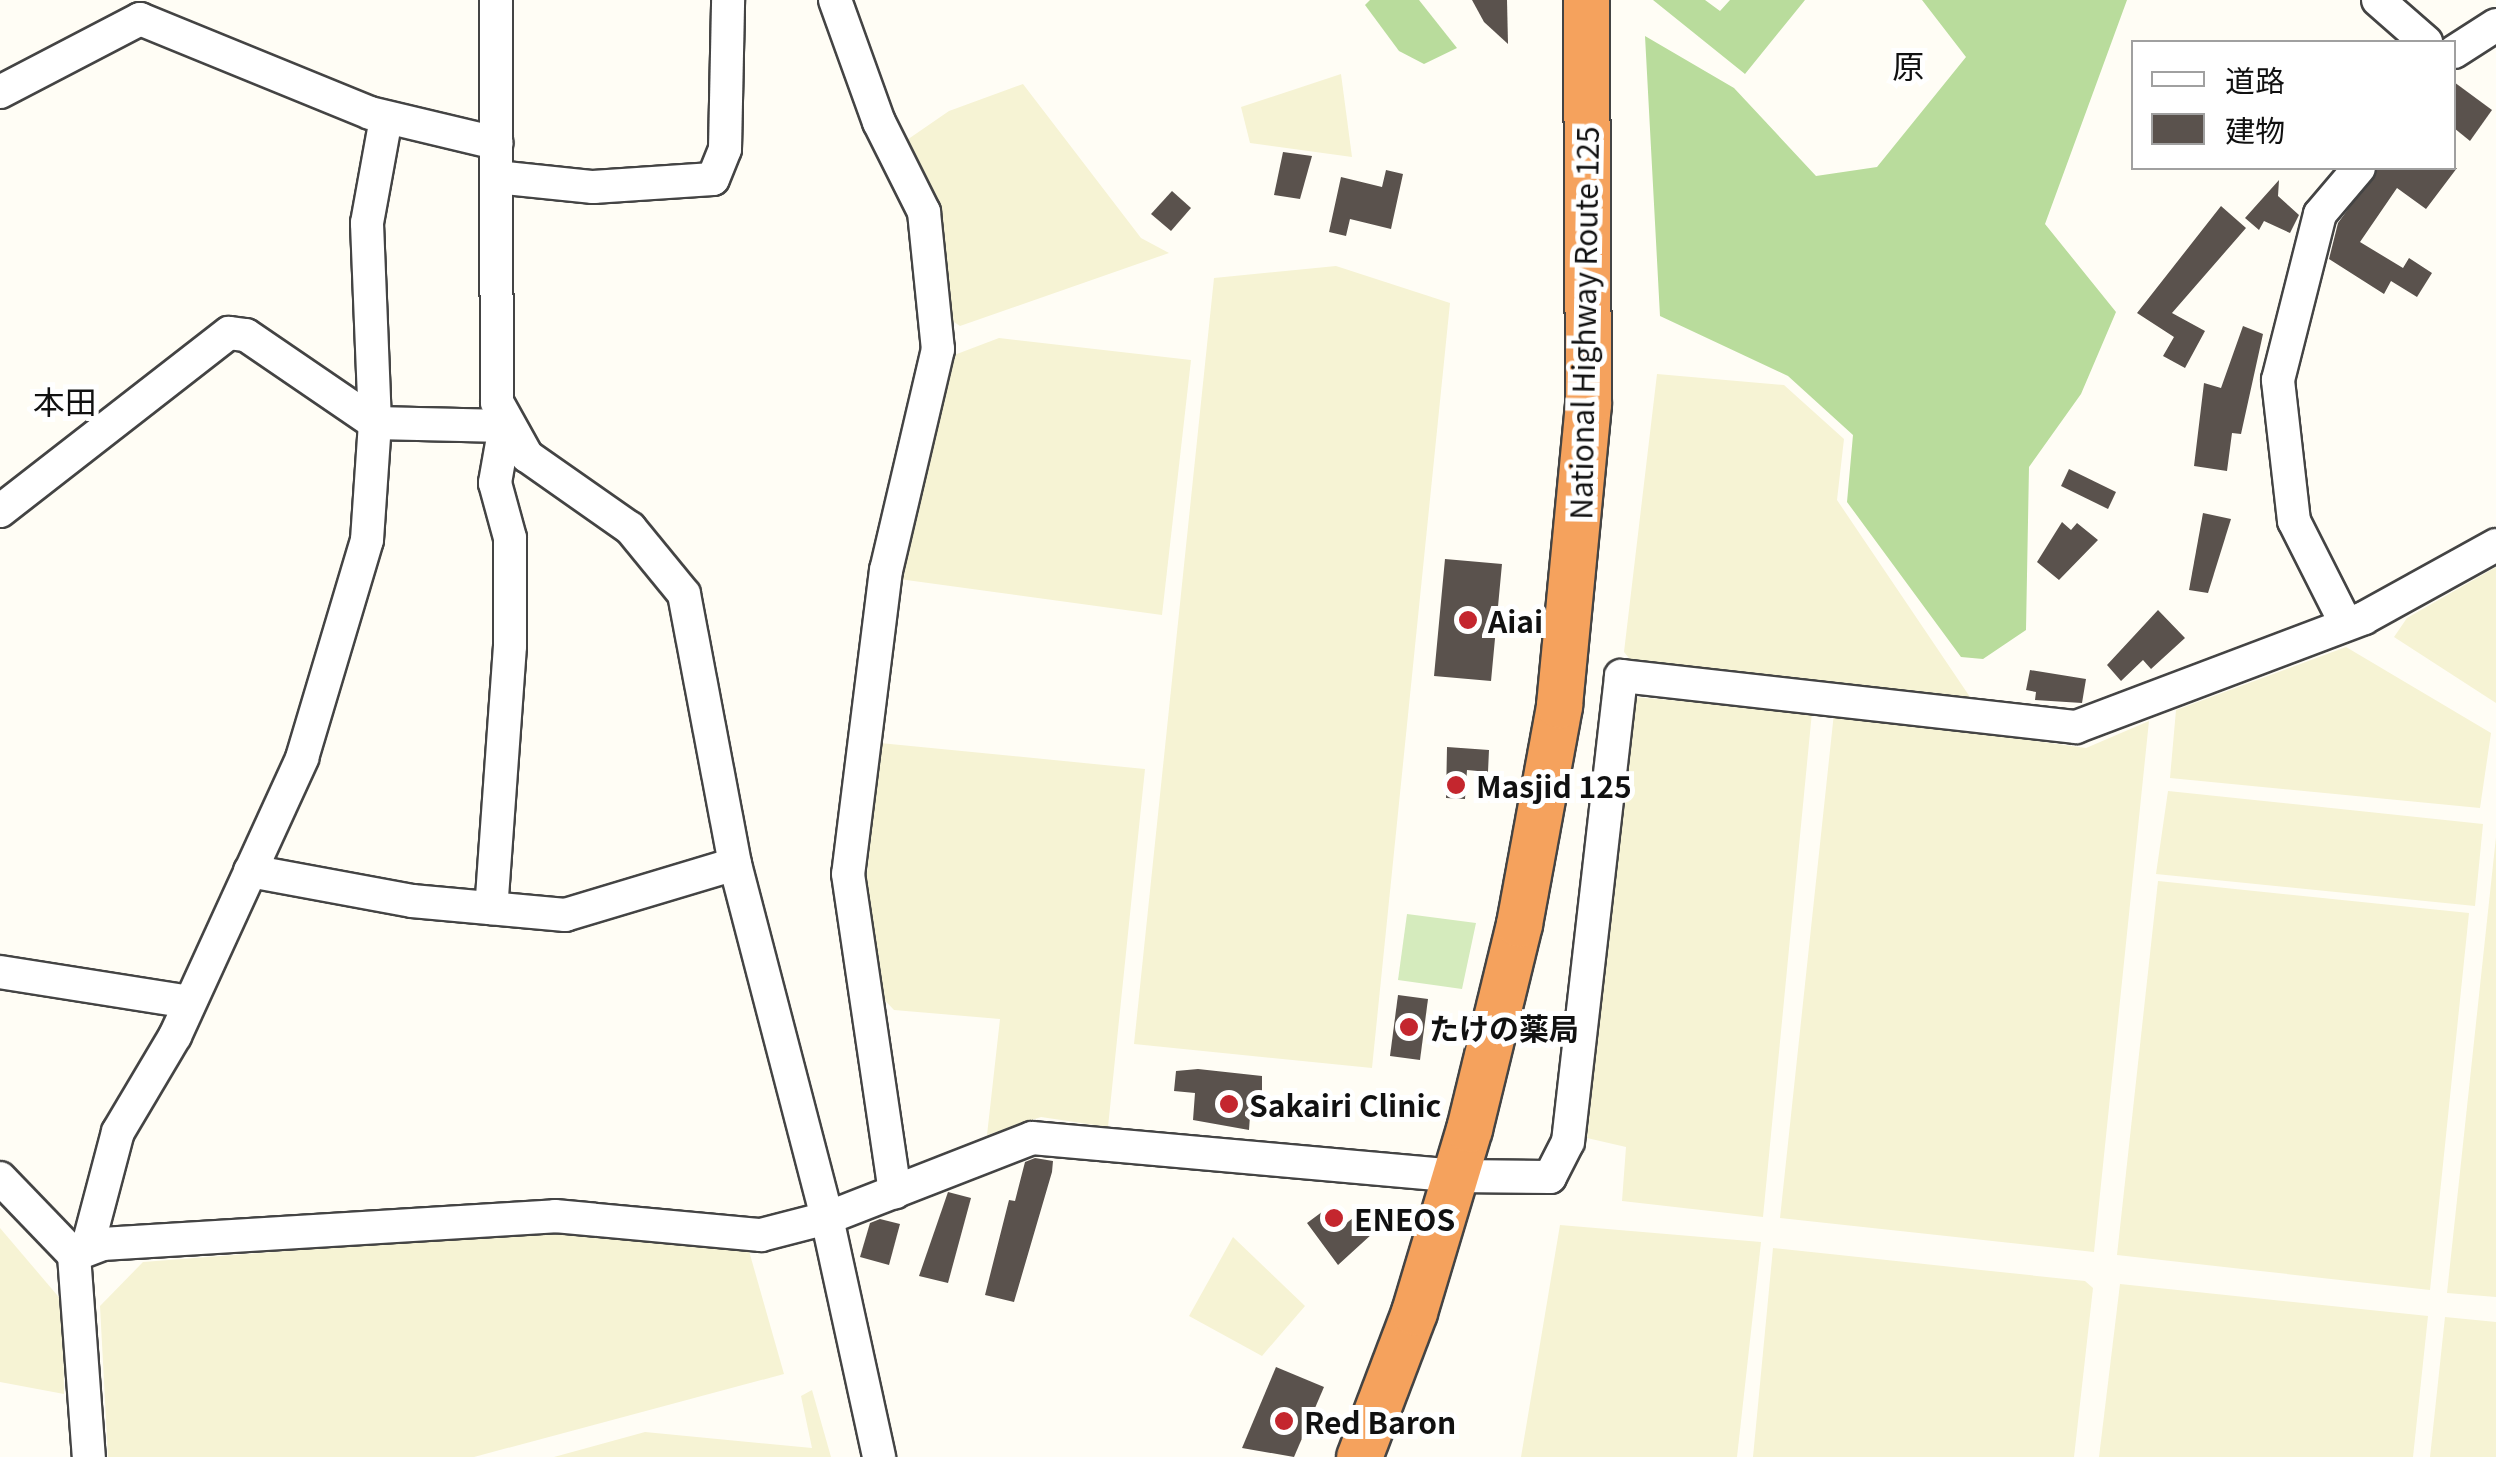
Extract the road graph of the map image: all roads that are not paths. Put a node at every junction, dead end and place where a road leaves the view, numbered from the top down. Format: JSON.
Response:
{"nodes":[{"id":1,"x":496,"y":0,"type":"edge"},
{"id":2,"x":728,"y":0,"type":"edge"},
{"id":3,"x":835,"y":0,"type":"edge"},
{"id":4,"x":1586,"y":0,"type":"edge"},
{"id":5,"x":2378,"y":0,"type":"edge"},
{"id":6,"x":2496,"y":25,"type":"edge"},
{"id":7,"x":2424,"y":40,"type":"edge"},
{"id":8,"x":2456,"y":51,"type":"edge"},
{"id":9,"x":0,"y":92,"type":"edge"},
{"id":10,"x":386,"y":118,"type":"junction"},
{"id":11,"x":496,"y":143,"type":"junction"},
{"id":12,"x":2357,"y":170,"type":"edge"},
{"id":13,"x":496,"y":177,"type":"junction"},
{"id":14,"x":375,"y":422,"type":"junction"},
{"id":15,"x":505,"y":426,"type":"junction"},
{"id":16,"x":0,"y":511,"type":"edge"},
{"id":17,"x":2496,"y":545,"type":"edge"},
{"id":18,"x":2345,"y":622,"type":"junction"},
{"id":19,"x":735,"y":864,"type":"junction"},
{"id":20,"x":250,"y":871,"type":"junction"},
{"id":21,"x":491,"y":908,"type":"junction"},
{"id":22,"x":0,"y":972,"type":"edge"},
{"id":23,"x":190,"y":1002,"type":"junction"},
{"id":24,"x":1456,"y":1176,"type":"junction"},
{"id":25,"x":0,"y":1178,"type":"edge"},
{"id":26,"x":895,"y":1193,"type":"junction"},
{"id":27,"x":827,"y":1218,"type":"junction"},
{"id":28,"x":80,"y":1252,"type":"junction"},
{"id":29,"x":89,"y":1457,"type":"edge"},
{"id":30,"x":879,"y":1457,"type":"edge"},
{"id":31,"x":1359,"y":1457,"type":"edge"}],
"edges":[{"from":1,"to":11,"type":"street"},
{"from":2,"to":13,"type":"street"},
{"from":3,"to":26,"type":"street"},
{"from":4,"to":24,"type":"highway","name":"National Highway Route 125"},
{"from":5,"to":7,"type":"street"},
{"from":6,"to":8,"type":"street"},
{"from":9,"to":10,"type":"street"},
{"from":10,"to":11,"type":"street"},
{"from":10,"to":14,"type":"street"},
{"from":11,"to":13,"type":"street"},
{"from":12,"to":18,"type":"street"},
{"from":13,"to":15,"type":"street"},
{"from":14,"to":15,"type":"street"},
{"from":14,"to":16,"type":"street"},
{"from":14,"to":20,"type":"street"},
{"from":15,"to":19,"type":"street"},
{"from":15,"to":21,"type":"street"},
{"from":17,"to":18,"type":"street"},
{"from":18,"to":24,"type":"street"},
{"from":19,"to":21,"type":"street"},
{"from":19,"to":27,"type":"street"},
{"from":20,"to":21,"type":"street"},
{"from":20,"to":23,"type":"street"},
{"from":22,"to":23,"type":"street"},
{"from":23,"to":28,"type":"street"},
{"from":24,"to":26,"type":"street"},
{"from":24,"to":31,"type":"highway","name":"National Highway Route 125"},
{"from":25,"to":28,"type":"street"},
{"from":26,"to":27,"type":"street"},
{"from":27,"to":28,"type":"street"},
{"from":27,"to":30,"type":"street"},
{"from":28,"to":29,"type":"street"}]}
